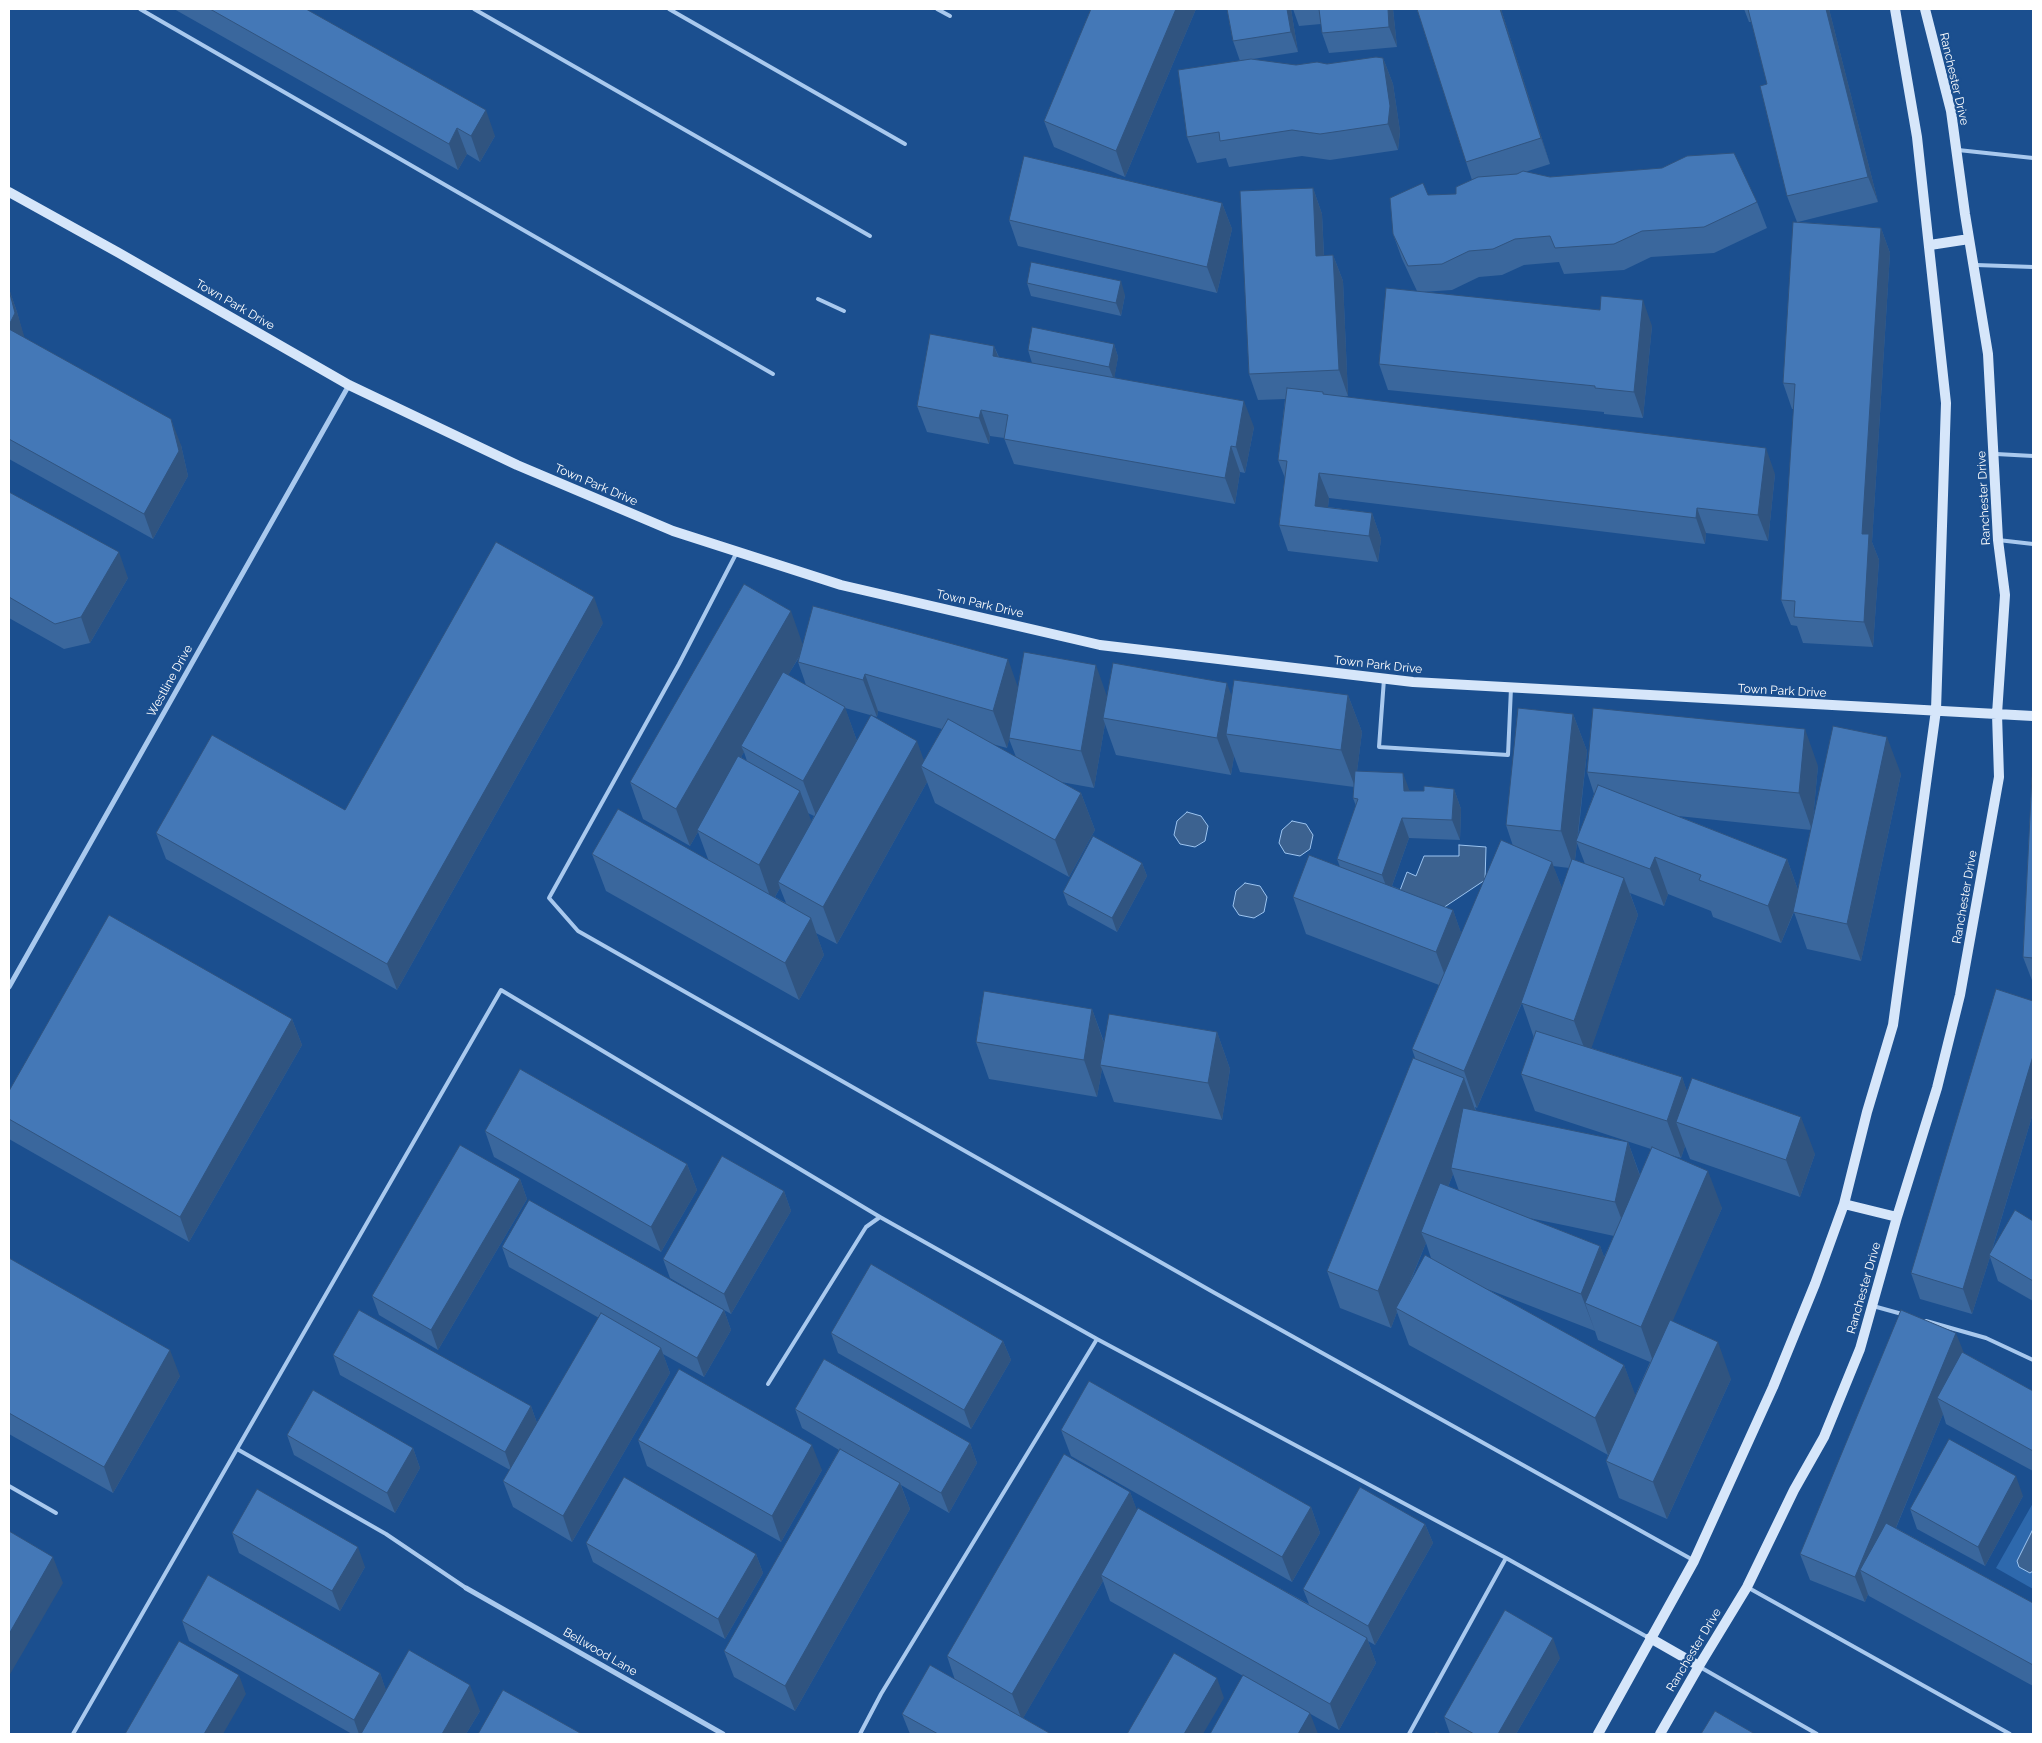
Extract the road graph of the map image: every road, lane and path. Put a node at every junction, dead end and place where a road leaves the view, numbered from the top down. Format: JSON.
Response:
{"nodes":[{"id":1,"x":140,"y":9,"type":"edge"},
{"id":2,"x":474,"y":9,"type":"edge"},
{"id":3,"x":669,"y":9,"type":"edge"},
{"id":4,"x":937,"y":9,"type":"edge"},
{"id":5,"x":1894,"y":9,"type":"edge"},
{"id":6,"x":1925,"y":9,"type":"edge"},
{"id":7,"x":950,"y":16,"type":"dead end"},
{"id":8,"x":905,"y":144,"type":"dead end"},
{"id":9,"x":1956,"y":150,"type":"junction"},
{"id":10,"x":2033,"y":158,"type":"edge"},
{"id":11,"x":9,"y":192,"type":"edge"},
{"id":12,"x":870,"y":236,"type":"dead end"},
{"id":13,"x":1969,"y":239,"type":"junction"},
{"id":14,"x":1930,"y":245,"type":"junction"},
{"id":15,"x":1973,"y":264,"type":"junction"},
{"id":16,"x":2033,"y":267,"type":"edge"},
{"id":17,"x":818,"y":300,"type":"dead end"},
{"id":18,"x":844,"y":311,"type":"dead end"},
{"id":19,"x":773,"y":374,"type":"dead end"},
{"id":20,"x":349,"y":385,"type":"junction"},
{"id":21,"x":1994,"y":454,"type":"junction"},
{"id":22,"x":2033,"y":456,"type":"edge"},
{"id":23,"x":1998,"y":540,"type":"junction"},
{"id":24,"x":2033,"y":544,"type":"edge"},
{"id":25,"x":737,"y":551,"type":"junction"},
{"id":26,"x":1384,"y":679,"type":"junction"},
{"id":27,"x":1511,"y":688,"type":"junction"},
{"id":28,"x":1936,"y":710,"type":"junction"},
{"id":29,"x":1997,"y":714,"type":"junction"},
{"id":30,"x":2033,"y":716,"type":"edge"},
{"id":31,"x":9,"y":987,"type":"edge"},
{"id":32,"x":1844,"y":1204,"type":"junction"},
{"id":33,"x":880,"y":1217,"type":"junction"},
{"id":34,"x":1897,"y":1217,"type":"junction"},
{"id":35,"x":1873,"y":1306,"type":"junction"},
{"id":36,"x":1908,"y":1316,"type":"edge"},
{"id":37,"x":1917,"y":1318,"type":"edge"},
{"id":38,"x":1097,"y":1339,"type":"junction"},
{"id":39,"x":2033,"y":1360,"type":"edge"},
{"id":40,"x":768,"y":1384,"type":"dead end"},
{"id":41,"x":237,"y":1449,"type":"junction"},
{"id":42,"x":9,"y":1486,"type":"edge"},
{"id":43,"x":56,"y":1513,"type":"dead end"},
{"id":44,"x":1506,"y":1558,"type":"junction"},
{"id":45,"x":1694,"y":1561,"type":"junction"},
{"id":46,"x":1747,"y":1587,"type":"junction"},
{"id":47,"x":466,"y":1588,"type":"joint"},
{"id":48,"x":1650,"y":1638,"type":"junction"},
{"id":49,"x":1698,"y":1666,"type":"junction"},
{"id":50,"x":74,"y":1734,"type":"edge"},
{"id":51,"x":723,"y":1734,"type":"edge"},
{"id":52,"x":860,"y":1734,"type":"edge"},
{"id":53,"x":1408,"y":1734,"type":"edge"},
{"id":54,"x":1598,"y":1734,"type":"edge"},
{"id":55,"x":1660,"y":1734,"type":"edge"},
{"id":56,"x":1817,"y":1734,"type":"edge"},
{"id":57,"x":2010,"y":1734,"type":"edge"}],
"edges":[{"from":1,"to":19,"type":"lane"},
{"from":2,"to":12,"type":"lane"},
{"from":3,"to":8,"type":"lane"},
{"from":4,"to":7,"type":"lane"},
{"from":5,"to":14,"type":"street"},
{"from":6,"to":9,"type":"street","name":"Ranchester Drive"},
{"from":9,"to":10,"type":"lane"},
{"from":9,"to":13,"type":"street","name":"Ranchester Drive"},
{"from":11,"to":20,"type":"street","name":"Town Park Drive"},
{"from":13,"to":14,"type":"street"},
{"from":13,"to":15,"type":"street","name":"Ranchester Drive"},
{"from":14,"to":28,"type":"street"},
{"from":15,"to":16,"type":"lane"},
{"from":15,"to":21,"type":"street","name":"Ranchester Drive"},
{"from":17,"to":18,"type":"lane"},
{"from":20,"to":25,"type":"street","name":"Town Park Drive"},
{"from":20,"to":31,"type":"street","name":"Westline Drive"},
{"from":21,"to":22,"type":"lane"},
{"from":21,"to":23,"type":"street","name":"Ranchester Drive"},
{"from":23,"to":24,"type":"lane"},
{"from":23,"to":29,"type":"street","name":"Ranchester Drive"},
{"from":25,"to":26,"type":"street","name":"Town Park Drive"},
{"from":25,"to":45,"type":"lane"},
{"from":26,"to":27,"type":"street","name":"Town Park Drive"},
{"from":26,"to":27,"type":"lane"},
{"from":27,"to":28,"type":"street","name":"Town Park Drive"},
{"from":28,"to":29,"type":"street","name":"Town Park Drive"},
{"from":28,"to":32,"type":"street"},
{"from":29,"to":30,"type":"street","name":"Town Park Drive"},
{"from":29,"to":34,"type":"street","name":"Ranchester Drive"},
{"from":32,"to":34,"type":"street"},
{"from":32,"to":45,"type":"street"},
{"from":33,"to":38,"type":"lane"},
{"from":33,"to":40,"type":"lane"},
{"from":33,"to":41,"type":"lane"},
{"from":34,"to":35,"type":"street","name":"Ranchester Drive"},
{"from":35,"to":36,"type":"lane"},
{"from":35,"to":46,"type":"street","name":"Ranchester Drive"},
{"from":37,"to":39,"type":"lane"},
{"from":38,"to":44,"type":"lane"},
{"from":38,"to":52,"type":"lane"},
{"from":41,"to":47,"type":"lane"},
{"from":41,"to":50,"type":"lane"},
{"from":42,"to":43,"type":"lane"},
{"from":44,"to":48,"type":"lane"},
{"from":44,"to":53,"type":"lane"},
{"from":45,"to":48,"type":"street"},
{"from":46,"to":49,"type":"street","name":"Ranchester Drive"},
{"from":46,"to":57,"type":"lane"},
{"from":47,"to":51,"type":"street","name":"Bellwood Lane"},
{"from":48,"to":49,"type":"street"},
{"from":48,"to":54,"type":"street"},
{"from":49,"to":55,"type":"street","name":"Ranchester Drive"},
{"from":49,"to":56,"type":"lane"}]}
